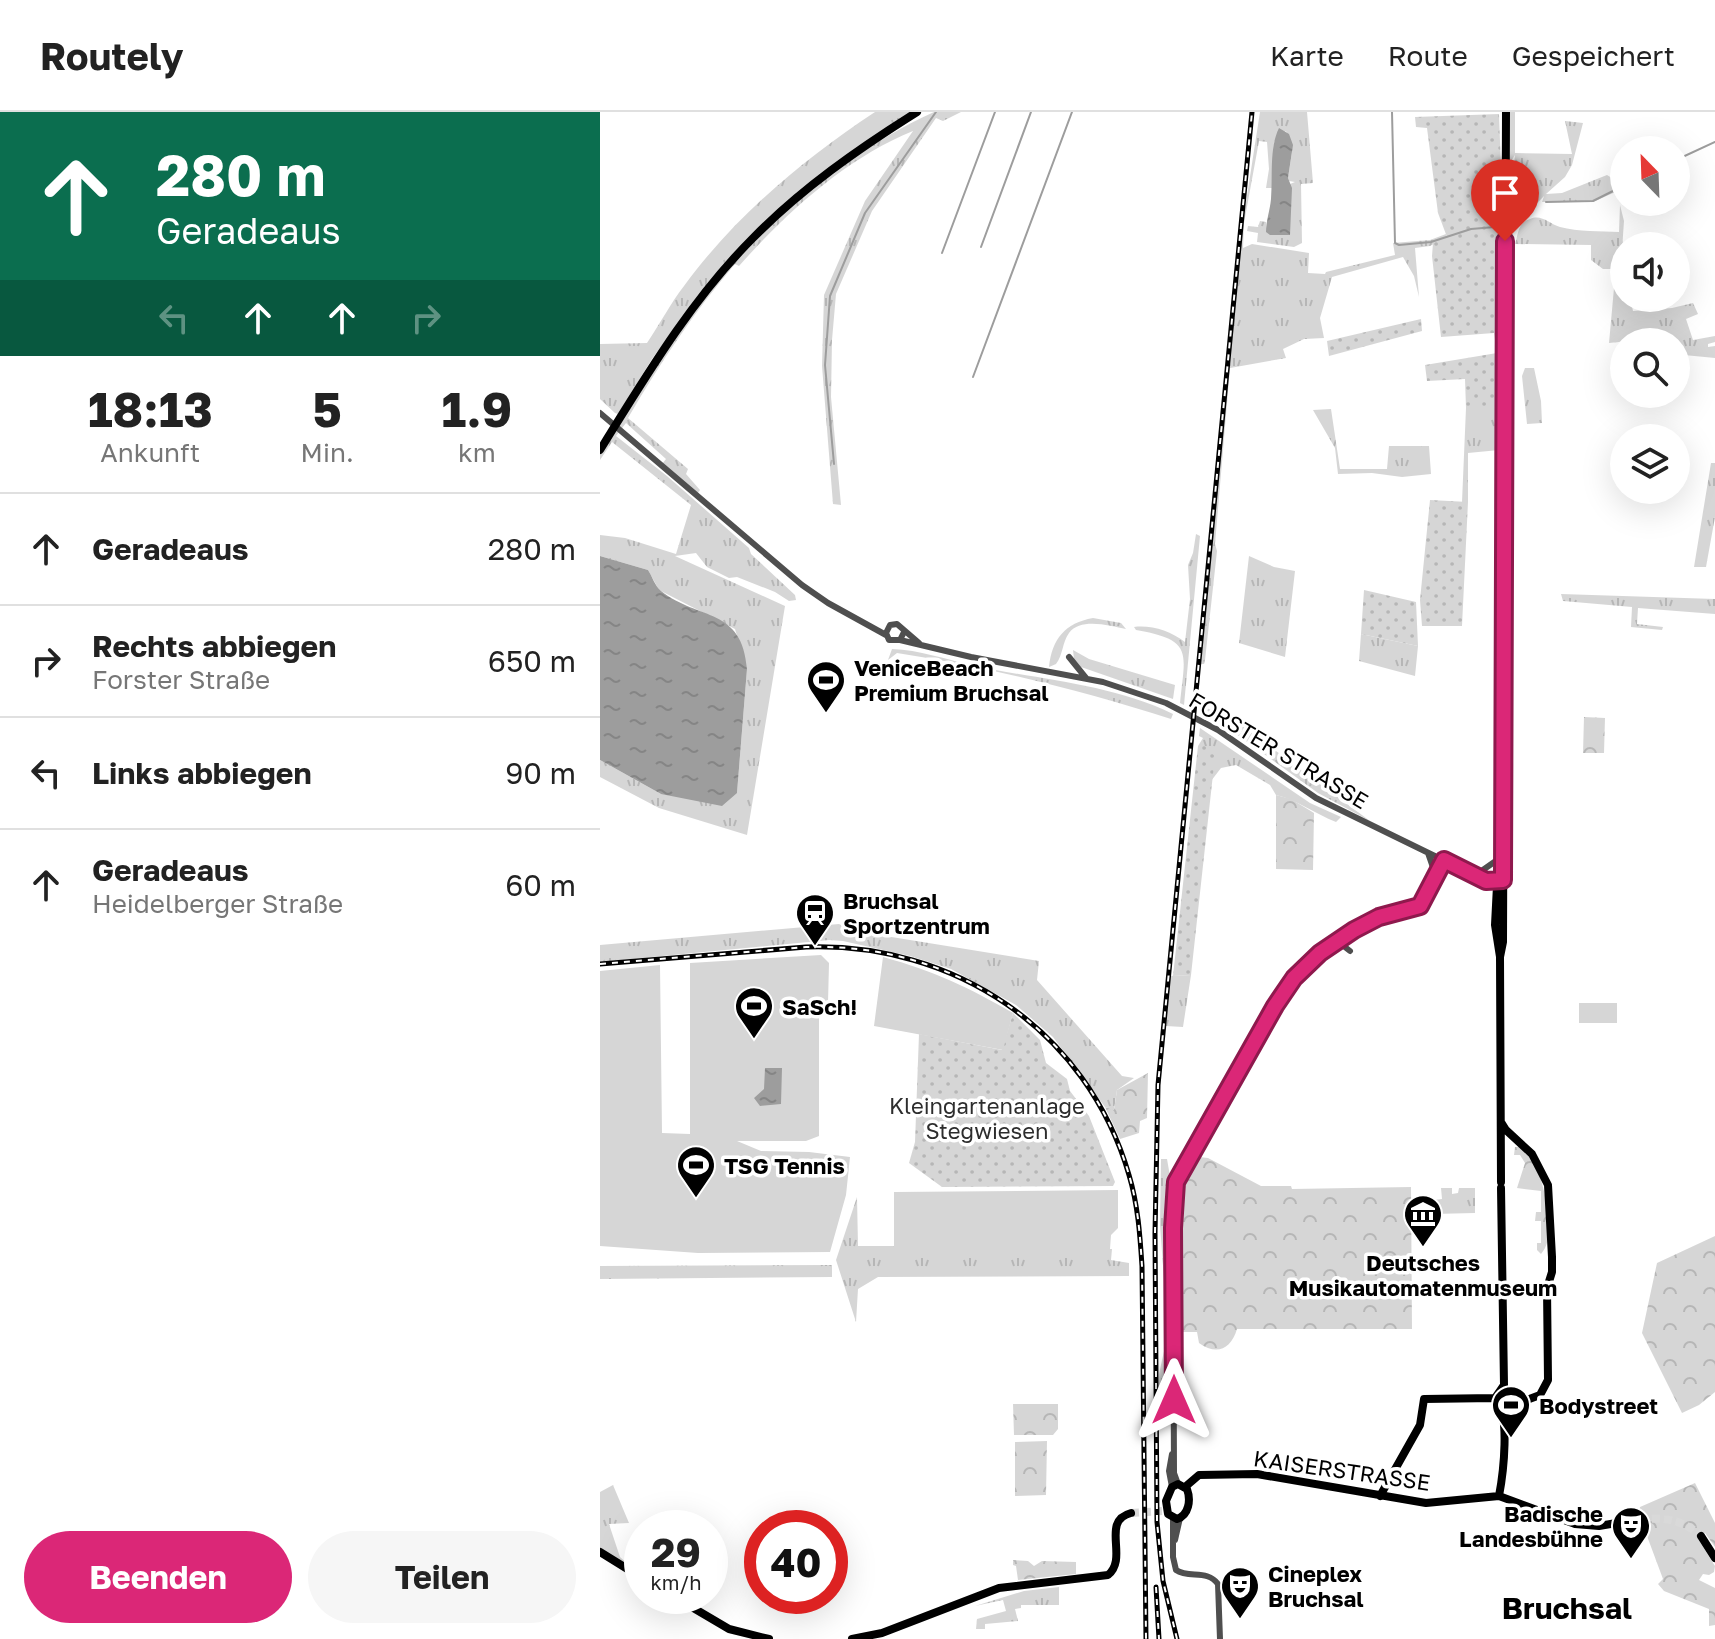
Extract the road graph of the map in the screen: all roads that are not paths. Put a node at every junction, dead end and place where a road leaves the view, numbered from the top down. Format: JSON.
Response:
{"nodes":[{"id":1,"x":917,"y":112,"type":"edge"},
{"id":2,"x":926,"y":112,"type":"edge"},
{"id":3,"x":1506,"y":112,"type":"edge"},
{"id":4,"x":899,"y":124,"type":"junction"},
{"id":5,"x":603,"y":416,"type":"edge"},
{"id":6,"x":600,"y":450,"type":"edge"},
{"id":7,"x":887,"y":631,"type":"junction"},
{"id":8,"x":902,"y":636,"type":"junction"},
{"id":9,"x":1069,"y":657,"type":"dead end"},
{"id":10,"x":1086,"y":678,"type":"junction"},
{"id":11,"x":1501,"y":849,"type":"junction"},
{"id":12,"x":1427,"y":852,"type":"junction"},
{"id":13,"x":1444,"y":860,"type":"junction"},
{"id":14,"x":1471,"y":873,"type":"junction"},
{"id":15,"x":1480,"y":873,"type":"junction"},
{"id":16,"x":1436,"y":876,"type":"junction"},
{"id":17,"x":1500,"y":880,"type":"junction"},
{"id":18,"x":1336,"y":940,"type":"junction"},
{"id":19,"x":1350,"y":951,"type":"dead end"},
{"id":20,"x":1501,"y":1122,"type":"junction"},
{"id":21,"x":1526,"y":1147,"type":"junction"},
{"id":22,"x":1501,"y":1156,"type":"junction"},
{"id":23,"x":1504,"y":1385,"type":"junction"},
{"id":24,"x":1495,"y":1398,"type":"junction"},
{"id":25,"x":1522,"y":1401,"type":"junction"},
{"id":26,"x":1503,"y":1417,"type":"junction"},
{"id":27,"x":1178,"y":1486,"type":"junction"},
{"id":28,"x":1380,"y":1496,"type":"junction"},
{"id":29,"x":1499,"y":1496,"type":"junction"},
{"id":30,"x":1131,"y":1513,"type":"dead end"},
{"id":31,"x":1170,"y":1515,"type":"junction"},
{"id":32,"x":1628,"y":1521,"type":"tunnel mouth"},
{"id":33,"x":1701,"y":1536,"type":"tunnel mouth"},
{"id":34,"x":600,"y":1552,"type":"edge"},
{"id":35,"x":1715,"y":1558,"type":"edge"},
{"id":36,"x":624,"y":1567,"type":"edge"},
{"id":37,"x":704,"y":1614,"type":"edge"},
{"id":38,"x":769,"y":1639,"type":"edge"},
{"id":39,"x":852,"y":1639,"type":"edge"},
{"id":40,"x":1220,"y":1639,"type":"edge"}],
"edges":[{"from":1,"to":4,"type":"main road"},
{"from":2,"to":4,"type":"main road"},
{"from":3,"to":11,"type":"main road"},
{"from":4,"to":6,"type":"main road"},
{"from":5,"to":7,"type":"street"},
{"from":7,"to":8,"type":"street"},
{"from":7,"to":8,"type":"street"},
{"from":8,"to":10,"type":"street","name":"FORSTER STRASSE"},
{"from":9,"to":10,"type":"street"},
{"from":10,"to":12,"type":"street","name":"FORSTER STRASSE"},
{"from":11,"to":15,"type":"street"},
{"from":11,"to":17,"type":"main road"},
{"from":12,"to":13,"type":"street","name":"FORSTER STRASSE"},
{"from":12,"to":16,"type":"street"},
{"from":13,"to":14,"type":"street","name":"FORSTER STRASSE"},
{"from":13,"to":16,"type":"street"},
{"from":14,"to":15,"type":"street","name":"FORSTER STRASSE"},
{"from":14,"to":17,"type":"street","name":"FORSTER STRASSE"},
{"from":15,"to":17,"type":"street","name":"FORSTER STRASSE"},
{"from":16,"to":18,"type":"street"},
{"from":17,"to":20,"type":"main road"},
{"from":18,"to":19,"type":"street"},
{"from":18,"to":27,"type":"street"},
{"from":20,"to":21,"type":"main road"},
{"from":20,"to":22,"type":"main road"},
{"from":21,"to":22,"type":"main road"},
{"from":21,"to":25,"type":"main road"},
{"from":22,"to":23,"type":"main road"},
{"from":23,"to":24,"type":"main road"},
{"from":23,"to":25,"type":"main road"},
{"from":24,"to":26,"type":"main road"},
{"from":24,"to":28,"type":"main road"},
{"from":25,"to":26,"type":"main road"},
{"from":26,"to":29,"type":"main road"},
{"from":27,"to":28,"type":"main road","name":"KAISERSTRASSE"},
{"from":27,"to":31,"type":"main road"},
{"from":27,"to":31,"type":"main road"},
{"from":28,"to":29,"type":"main road","name":"KAISERSTRASSE"},
{"from":29,"to":32,"type":"main road"},
{"from":30,"to":39,"type":"main road"},
{"from":31,"to":40,"type":"street"},
{"from":33,"to":35,"type":"main road"},
{"from":34,"to":36,"type":"main road"},
{"from":37,"to":38,"type":"main road"}]}
